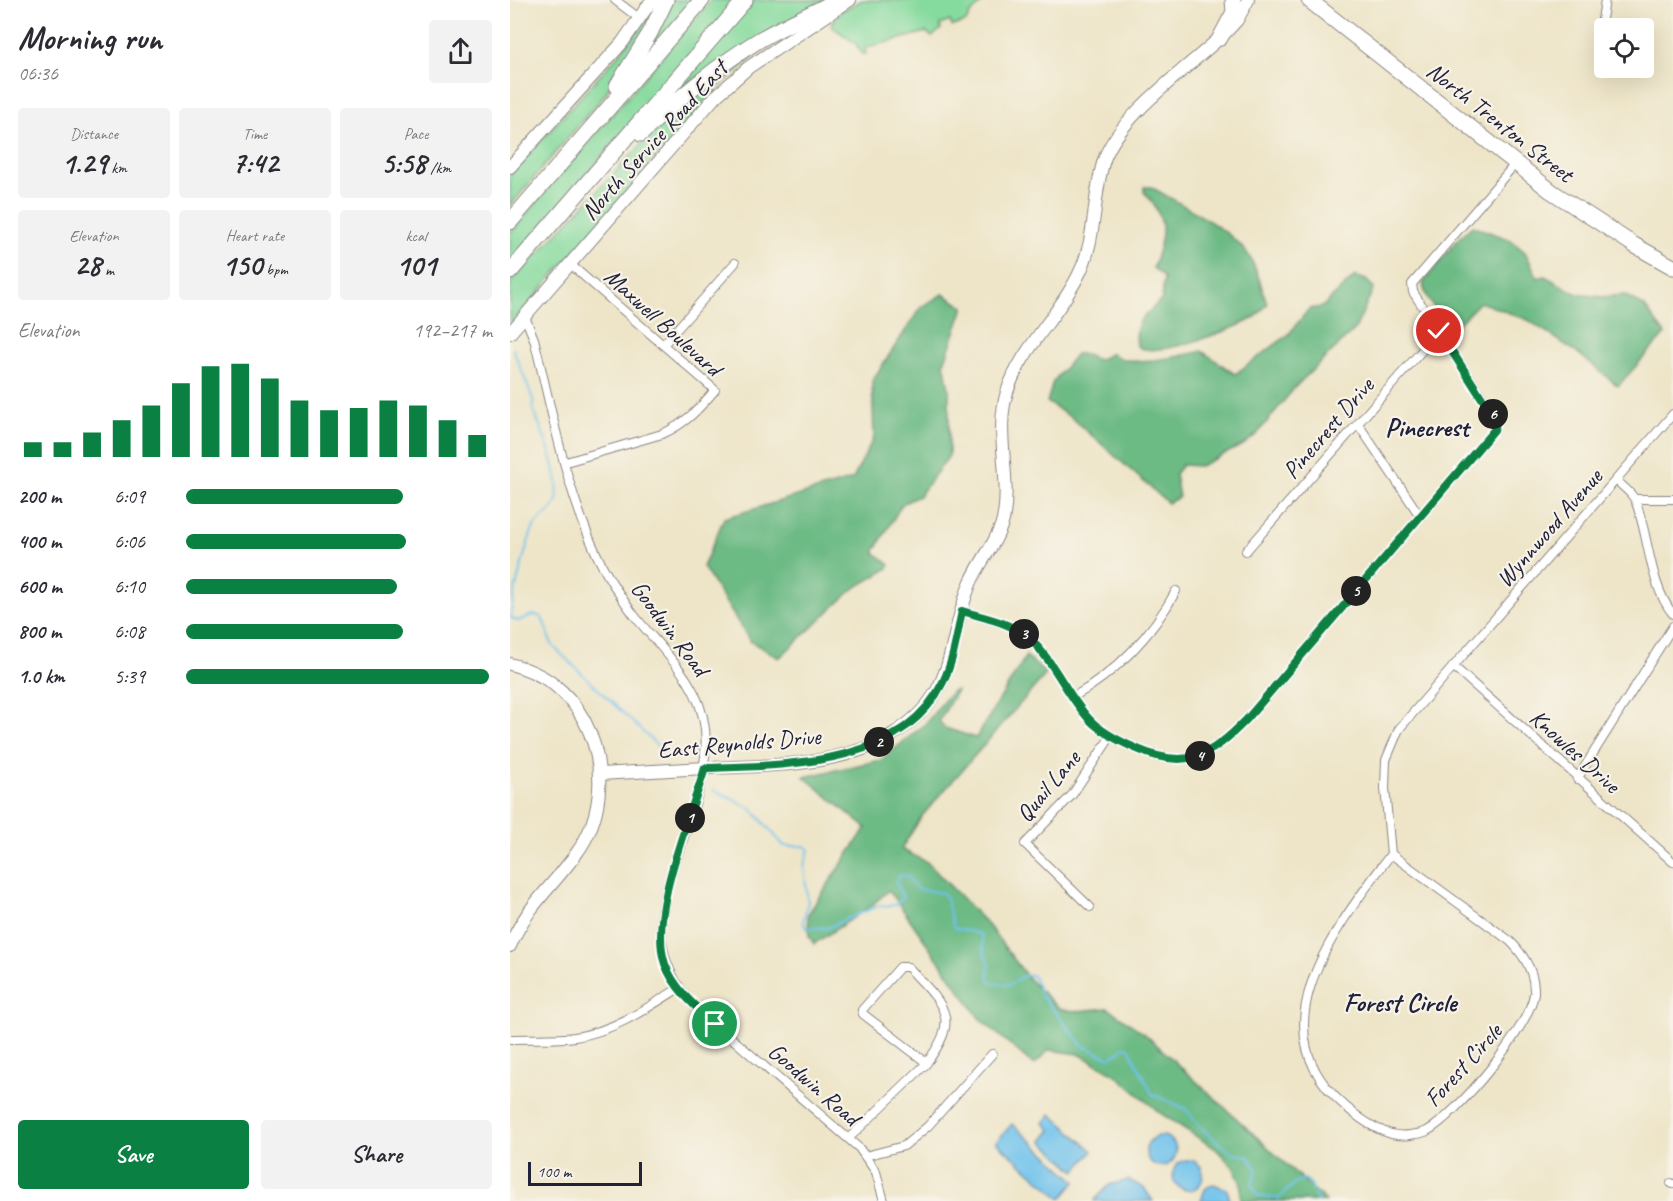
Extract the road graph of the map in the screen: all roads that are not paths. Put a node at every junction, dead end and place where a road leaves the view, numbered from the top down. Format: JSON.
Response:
{"nodes":[{"id":1,"x":615,"y":0,"type":"edge"},
{"id":2,"x":652,"y":0,"type":"edge"},
{"id":3,"x":666,"y":0,"type":"edge"},
{"id":4,"x":702,"y":0,"type":"edge"},
{"id":5,"x":745,"y":0,"type":"edge"},
{"id":6,"x":837,"y":0,"type":"edge"},
{"id":7,"x":850,"y":0,"type":"edge"},
{"id":8,"x":1233,"y":0,"type":"edge"},
{"id":9,"x":1248,"y":0,"type":"edge"},
{"id":10,"x":1296,"y":0,"type":"edge"},
{"id":11,"x":1309,"y":0,"type":"edge"},
{"id":12,"x":1605,"y":0,"type":"edge"},
{"id":13,"x":1326,"y":15,"type":"junction"},
{"id":14,"x":1602,"y":18,"type":"edge"},
{"id":15,"x":640,"y":19,"type":"junction"},
{"id":16,"x":1220,"y":38,"type":"junction"},
{"id":17,"x":563,"y":160,"type":"junction"},
{"id":18,"x":1515,"y":164,"type":"junction"},
{"id":19,"x":510,"y":167,"type":"edge"},
{"id":20,"x":566,"y":207,"type":"junction"},
{"id":21,"x":510,"y":222,"type":"edge"},
{"id":22,"x":735,"y":263,"type":"dead end"},
{"id":23,"x":571,"y":265,"type":"junction"},
{"id":24,"x":1673,"y":267,"type":"edge"},
{"id":25,"x":510,"y":272,"type":"edge"},
{"id":26,"x":525,"y":317,"type":"junction"},
{"id":27,"x":1439,"y":331,"type":"junction"},
{"id":28,"x":510,"y":333,"type":"edge"},
{"id":29,"x":663,"y":345,"type":"junction"},
{"id":30,"x":1673,"y":414,"type":"edge"},
{"id":31,"x":1358,"y":424,"type":"junction"},
{"id":32,"x":566,"y":462,"type":"junction"},
{"id":33,"x":1616,"y":480,"type":"junction"},
{"id":34,"x":1635,"y":499,"type":"junction"},
{"id":35,"x":1673,"y":499,"type":"edge"},
{"id":36,"x":1420,"y":516,"type":"junction"},
{"id":37,"x":1246,"y":551,"type":"dead end"},
{"id":38,"x":1176,"y":591,"type":"dead end"},
{"id":39,"x":962,"y":611,"type":"junction"},
{"id":40,"x":1673,"y":614,"type":"edge"},
{"id":41,"x":1673,"y":626,"type":"edge"},
{"id":42,"x":510,"y":664,"type":"edge"},
{"id":43,"x":1453,"y":666,"type":"junction"},
{"id":44,"x":1072,"y":697,"type":"junction"},
{"id":45,"x":1111,"y":736,"type":"junction"},
{"id":46,"x":705,"y":768,"type":"junction"},
{"id":47,"x":600,"y":774,"type":"junction"},
{"id":48,"x":1576,"y":779,"type":"junction"},
{"id":49,"x":1391,"y":854,"type":"junction"},
{"id":50,"x":1673,"y":862,"type":"edge"},
{"id":51,"x":1090,"y":907,"type":"dead end"},
{"id":52,"x":510,"y":946,"type":"edge"},
{"id":53,"x":679,"y":988,"type":"junction"},
{"id":54,"x":510,"y":1039,"type":"edge"},
{"id":55,"x":992,"y":1054,"type":"dead end"},
{"id":56,"x":927,"y":1063,"type":"junction"},
{"id":57,"x":849,"y":1138,"type":"junction"},
{"id":58,"x":865,"y":1156,"type":"junction"},
{"id":59,"x":884,"y":1201,"type":"edge"}],
"edges":[{"from":1,"to":15,"type":"street"},
{"from":2,"to":15,"type":"street"},
{"from":3,"to":17,"type":"highway"},
{"from":4,"to":17,"type":"highway"},
{"from":5,"to":20,"type":"highway"},
{"from":6,"to":20,"type":"highway"},
{"from":7,"to":23,"type":"street","name":"North Service Road East"},
{"from":8,"to":16,"type":"highway"},
{"from":9,"to":16,"type":"street","name":"East Reynolds Drive"},
{"from":10,"to":13,"type":"highway"},
{"from":11,"to":13,"type":"highway","name":"North Trenton Street"},
{"from":12,"to":14,"type":"street"},
{"from":13,"to":18,"type":"highway","name":"North Trenton Street"},
{"from":15,"to":19,"type":"street"},
{"from":16,"to":39,"type":"street","name":"East Reynolds Drive"},
{"from":17,"to":21,"type":"highway"},
{"from":18,"to":24,"type":"highway","name":"North Trenton Street"},
{"from":18,"to":27,"type":"street"},
{"from":20,"to":25,"type":"highway"},
{"from":22,"to":29,"type":"street"},
{"from":23,"to":26,"type":"street","name":"North Service Road East"},
{"from":23,"to":29,"type":"street","name":"Maxwell Boulevard"},
{"from":26,"to":28,"type":"street","name":"North Service Road East"},
{"from":26,"to":32,"type":"street","name":"Goodwin Road"},
{"from":27,"to":31,"type":"street","name":"Pinecrest Drive"},
{"from":27,"to":36,"type":"street"},
{"from":29,"to":32,"type":"street","name":"Maxwell Boulevard"},
{"from":30,"to":33,"type":"street","name":"Wynnwood Avenue"},
{"from":31,"to":36,"type":"street"},
{"from":31,"to":37,"type":"street","name":"Pinecrest Drive"},
{"from":32,"to":46,"type":"street","name":"Goodwin Road"},
{"from":33,"to":34,"type":"street"},
{"from":33,"to":43,"type":"street","name":"Wynnwood Avenue"},
{"from":34,"to":35,"type":"street"},
{"from":34,"to":40,"type":"street"},
{"from":36,"to":45,"type":"street"},
{"from":38,"to":44,"type":"street"},
{"from":39,"to":44,"type":"street"},
{"from":39,"to":46,"type":"street","name":"East Reynolds Drive"},
{"from":41,"to":48,"type":"street"},
{"from":42,"to":47,"type":"street"},
{"from":43,"to":48,"type":"street","name":"Knowles Drive"},
{"from":43,"to":49,"type":"street"},
{"from":44,"to":45,"type":"street"},
{"from":45,"to":51,"type":"street","name":"Quail Lane"},
{"from":46,"to":47,"type":"street","name":"East Reynolds Drive"},
{"from":46,"to":53,"type":"street","name":"Goodwin Road"},
{"from":47,"to":52,"type":"street"},
{"from":48,"to":50,"type":"street","name":"Knowles Drive"},
{"from":49,"to":49,"type":"street","name":"Forest Circle"},
{"from":53,"to":54,"type":"street"},
{"from":53,"to":57,"type":"street","name":"Goodwin Road"},
{"from":55,"to":58,"type":"street"},
{"from":56,"to":56,"type":"street"},
{"from":56,"to":57,"type":"street"},
{"from":57,"to":58,"type":"street","name":"Goodwin Road"},
{"from":58,"to":59,"type":"street","name":"Goodwin Road"}]}
